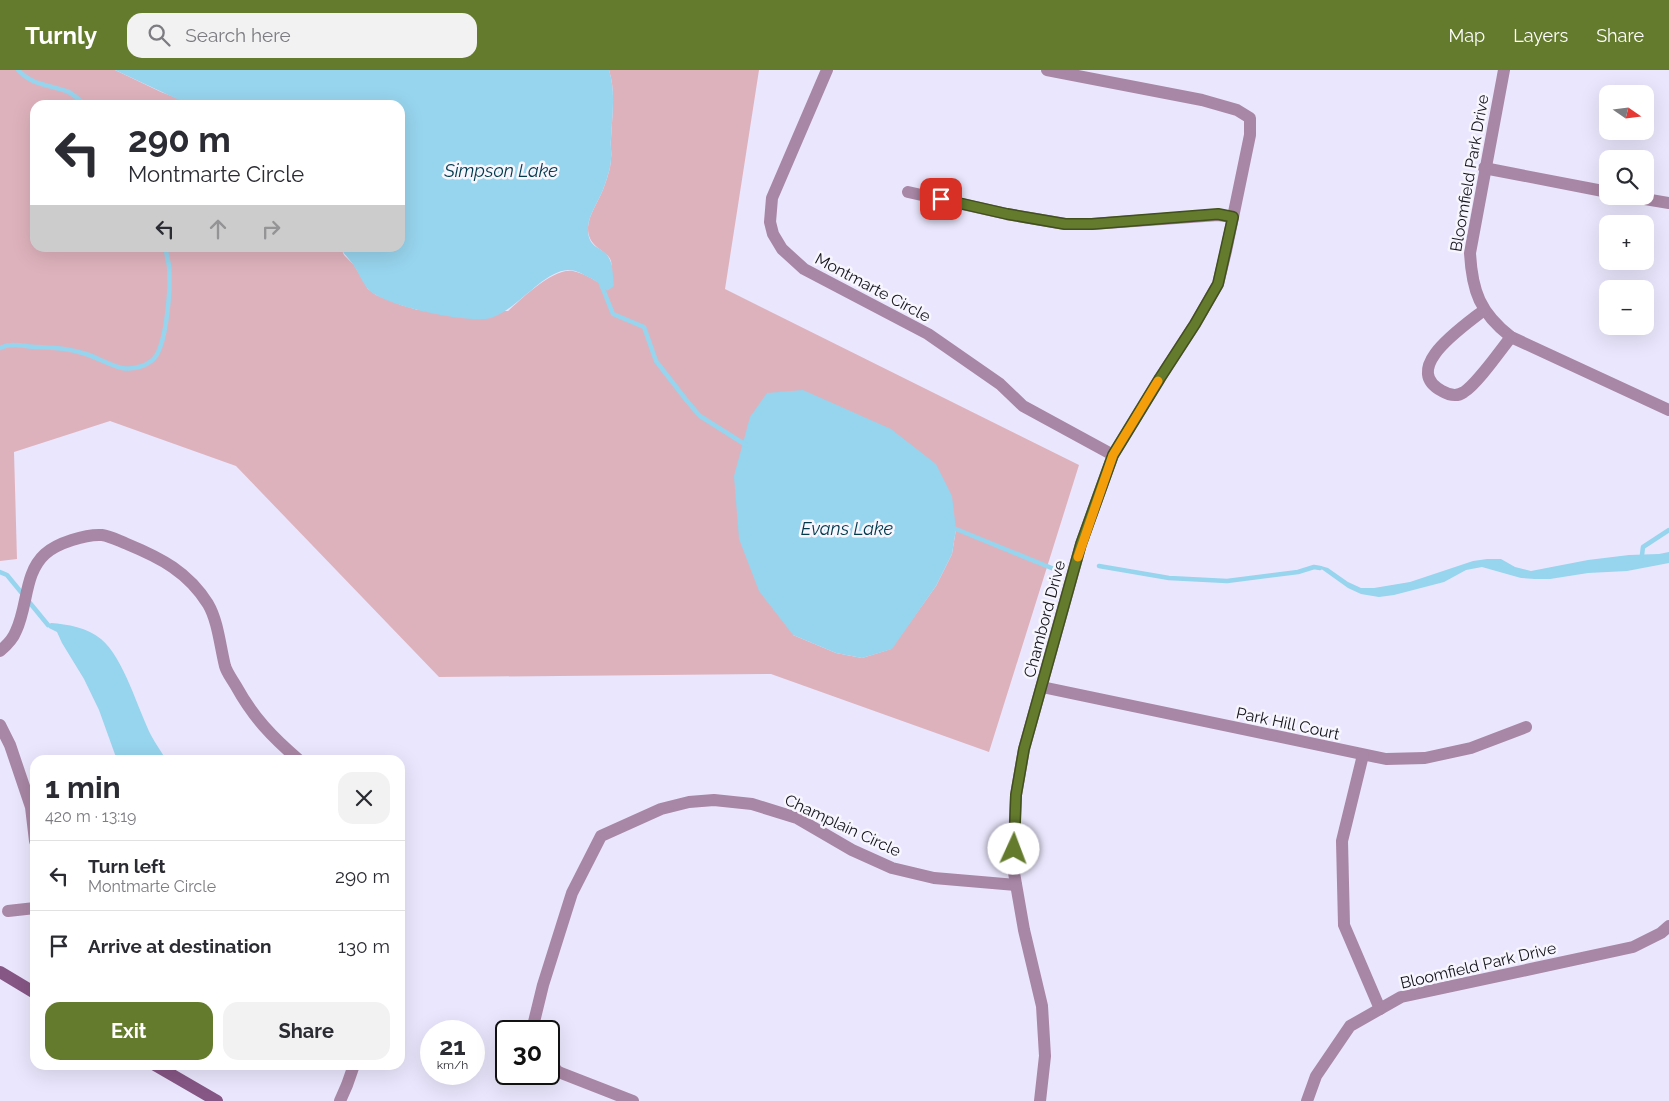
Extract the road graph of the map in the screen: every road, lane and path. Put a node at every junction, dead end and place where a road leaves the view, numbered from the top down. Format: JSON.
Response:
{"nodes":[{"id":1,"x":827,"y":70,"type":"edge"},
{"id":2,"x":1047,"y":70,"type":"edge"},
{"id":3,"x":1504,"y":70,"type":"edge"},
{"id":4,"x":1484,"y":168,"type":"junction"},
{"id":5,"x":1599,"y":190,"type":"edge"},
{"id":6,"x":908,"y":192,"type":"dead end"},
{"id":7,"x":1654,"y":200,"type":"edge"},
{"id":8,"x":1669,"y":203,"type":"edge"},
{"id":9,"x":1233,"y":217,"type":"junction"},
{"id":10,"x":1484,"y":310,"type":"junction"},
{"id":11,"x":1511,"y":338,"type":"junction"},
{"id":12,"x":1669,"y":410,"type":"edge"},
{"id":13,"x":1113,"y":455,"type":"junction"},
{"id":14,"x":0,"y":652,"type":"edge"},
{"id":15,"x":1042,"y":687,"type":"junction"},
{"id":16,"x":0,"y":725,"type":"edge"},
{"id":17,"x":1526,"y":727,"type":"dead end"},
{"id":18,"x":293,"y":755,"type":"edge"},
{"id":19,"x":1362,"y":755,"type":"junction"},
{"id":20,"x":30,"y":804,"type":"edge"},
{"id":21,"x":1016,"y":885,"type":"junction"},
{"id":22,"x":30,"y":909,"type":"edge"},
{"id":23,"x":8,"y":911,"type":"dead end"},
{"id":24,"x":1669,"y":926,"type":"edge"},
{"id":25,"x":0,"y":972,"type":"edge"},
{"id":26,"x":30,"y":990,"type":"edge"},
{"id":27,"x":1380,"y":1009,"type":"junction"},
{"id":28,"x":535,"y":1020,"type":"edge"},
{"id":29,"x":164,"y":1070,"type":"edge"},
{"id":30,"x":352,"y":1070,"type":"edge"},
{"id":31,"x":560,"y":1072,"type":"edge"},
{"id":32,"x":217,"y":1101,"type":"edge"},
{"id":33,"x":340,"y":1101,"type":"edge"},
{"id":34,"x":633,"y":1101,"type":"edge"},
{"id":35,"x":1040,"y":1101,"type":"edge"},
{"id":36,"x":1307,"y":1101,"type":"edge"}],
"edges":[{"from":1,"to":13,"type":"street","name":"Montmarte Circle"},
{"from":2,"to":9,"type":"street","name":"Chambord Drive"},
{"from":3,"to":4,"type":"street","name":"Bloomfield Park Drive"},
{"from":4,"to":5,"type":"street"},
{"from":4,"to":10,"type":"street","name":"Bloomfield Park Drive"},
{"from":6,"to":9,"type":"street"},
{"from":7,"to":8,"type":"street"},
{"from":9,"to":13,"type":"street","name":"Chambord Drive"},
{"from":10,"to":11,"type":"street","name":"Bloomfield Park Drive"},
{"from":10,"to":11,"type":"street"},
{"from":11,"to":12,"type":"street","name":"Bloomfield Park Drive"},
{"from":13,"to":15,"type":"street","name":"Chambord Drive"},
{"from":14,"to":18,"type":"street"},
{"from":15,"to":19,"type":"street","name":"Park Hill Court"},
{"from":15,"to":21,"type":"street","name":"Chambord Drive"},
{"from":16,"to":20,"type":"street"},
{"from":17,"to":19,"type":"street","name":"Park Hill Court"},
{"from":19,"to":27,"type":"street"},
{"from":21,"to":28,"type":"street","name":"Champlain Circle"},
{"from":21,"to":35,"type":"street","name":"Chambord Drive"},
{"from":22,"to":23,"type":"street"},
{"from":24,"to":27,"type":"street","name":"Bloomfield Park Drive"},
{"from":25,"to":26,"type":"street"},
{"from":27,"to":36,"type":"street","name":"Bloomfield Park Drive"},
{"from":29,"to":32,"type":"street"},
{"from":30,"to":33,"type":"street"},
{"from":31,"to":34,"type":"street"}]}
